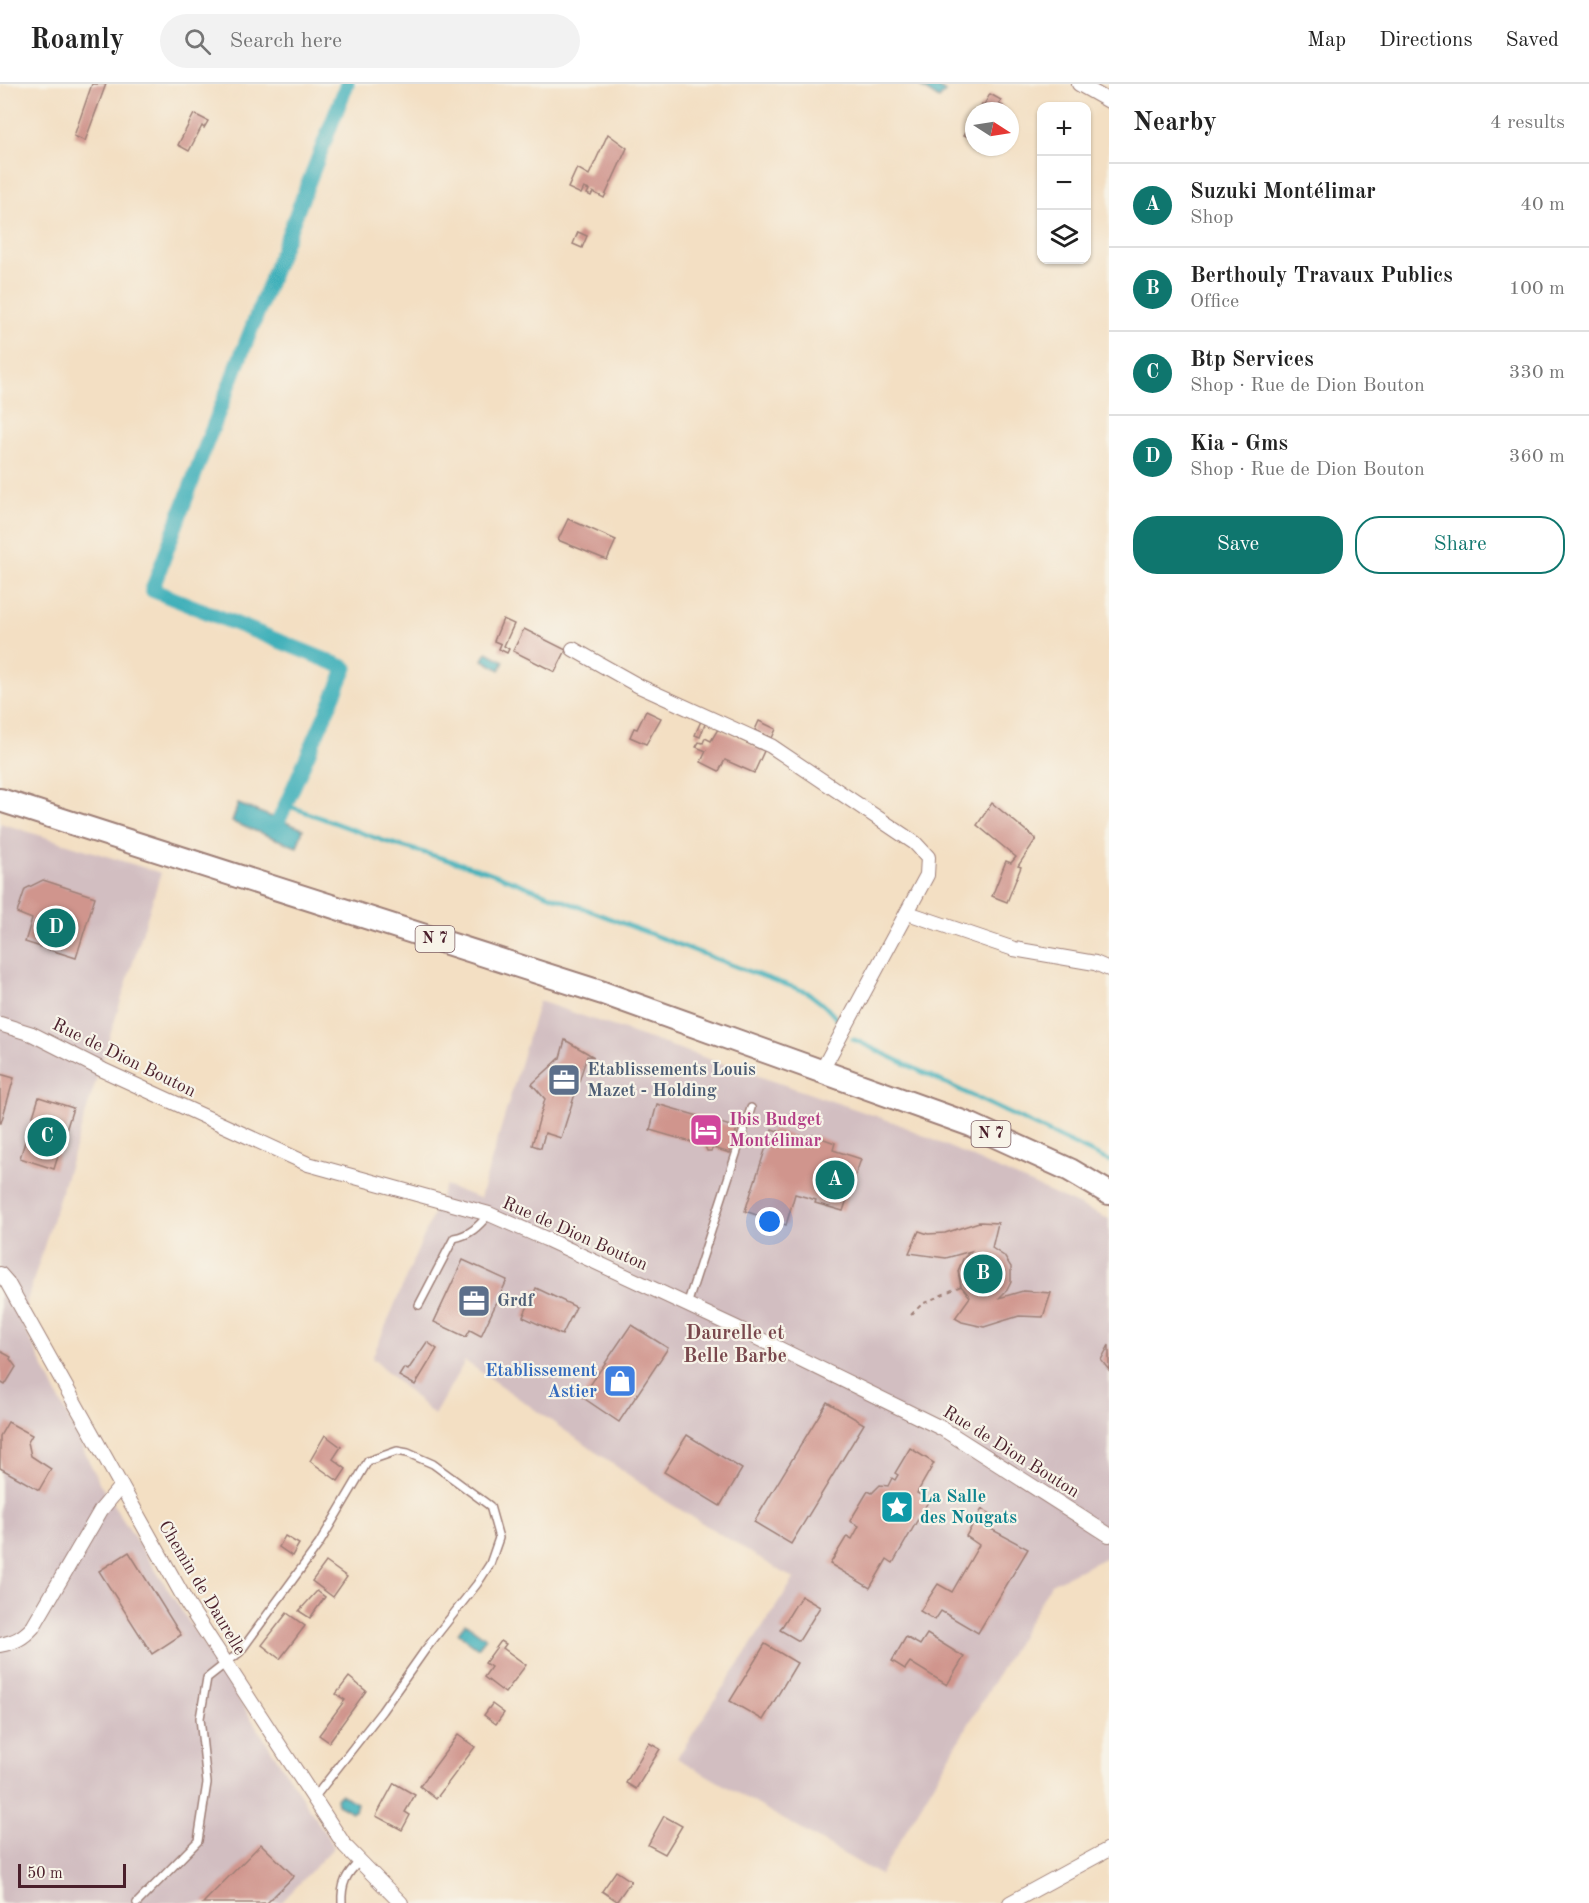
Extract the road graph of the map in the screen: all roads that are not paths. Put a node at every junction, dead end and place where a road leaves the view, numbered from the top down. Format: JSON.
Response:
{"nodes":[{"id":1,"x":1079,"y":84,"type":"edge"},
{"id":2,"x":1109,"y":101,"type":"edge"},
{"id":3,"x":573,"y":649,"type":"dead end"},
{"id":4,"x":0,"y":800,"type":"edge"},
{"id":5,"x":908,"y":913,"type":"junction"},
{"id":6,"x":1109,"y":969,"type":"edge"},
{"id":7,"x":0,"y":1024,"type":"edge"},
{"id":8,"x":821,"y":1072,"type":"junction"},
{"id":9,"x":751,"y":1108,"type":"dead end"},
{"id":10,"x":1109,"y":1193,"type":"edge"},
{"id":11,"x":489,"y":1214,"type":"junction"},
{"id":12,"x":0,"y":1274,"type":"edge"},
{"id":13,"x":419,"y":1305,"type":"dead end"},
{"id":14,"x":687,"y":1305,"type":"junction"},
{"id":15,"x":121,"y":1486,"type":"junction"},
{"id":16,"x":1109,"y":1535,"type":"edge"},
{"id":17,"x":0,"y":1645,"type":"edge"},
{"id":18,"x":226,"y":1664,"type":"junction"},
{"id":19,"x":314,"y":1798,"type":"junction"},
{"id":20,"x":1109,"y":1849,"type":"edge"},
{"id":21,"x":360,"y":1861,"type":"junction"},
{"id":22,"x":137,"y":1903,"type":"edge"},
{"id":23,"x":342,"y":1903,"type":"edge"},
{"id":24,"x":401,"y":1903,"type":"edge"},
{"id":25,"x":1010,"y":1903,"type":"edge"}],
"edges":[{"from":1,"to":2,"type":"street"},
{"from":3,"to":5,"type":"street"},
{"from":4,"to":8,"type":"main road","number":"N 7"},
{"from":5,"to":6,"type":"street"},
{"from":5,"to":8,"type":"street"},
{"from":7,"to":11,"type":"street","name":"Rue de Dion Bouton"},
{"from":8,"to":10,"type":"main road","number":"N 7"},
{"from":9,"to":14,"type":"lane"},
{"from":11,"to":13,"type":"lane"},
{"from":11,"to":14,"type":"street","name":"Rue de Dion Bouton"},
{"from":12,"to":15,"type":"street","name":"Chemin de Daurelle"},
{"from":14,"to":16,"type":"street","name":"Rue de Dion Bouton"},
{"from":15,"to":17,"type":"street"},
{"from":15,"to":18,"type":"street","name":"Chemin de Daurelle"},
{"from":18,"to":19,"type":"street","name":"Chemin de Daurelle"},
{"from":18,"to":19,"type":"lane"},
{"from":18,"to":22,"type":"lane"},
{"from":19,"to":21,"type":"street","name":"Chemin de Daurelle"},
{"from":20,"to":25,"type":"street"},
{"from":21,"to":23,"type":"lane"},
{"from":21,"to":24,"type":"street","name":"Chemin de Daurelle"}]}
